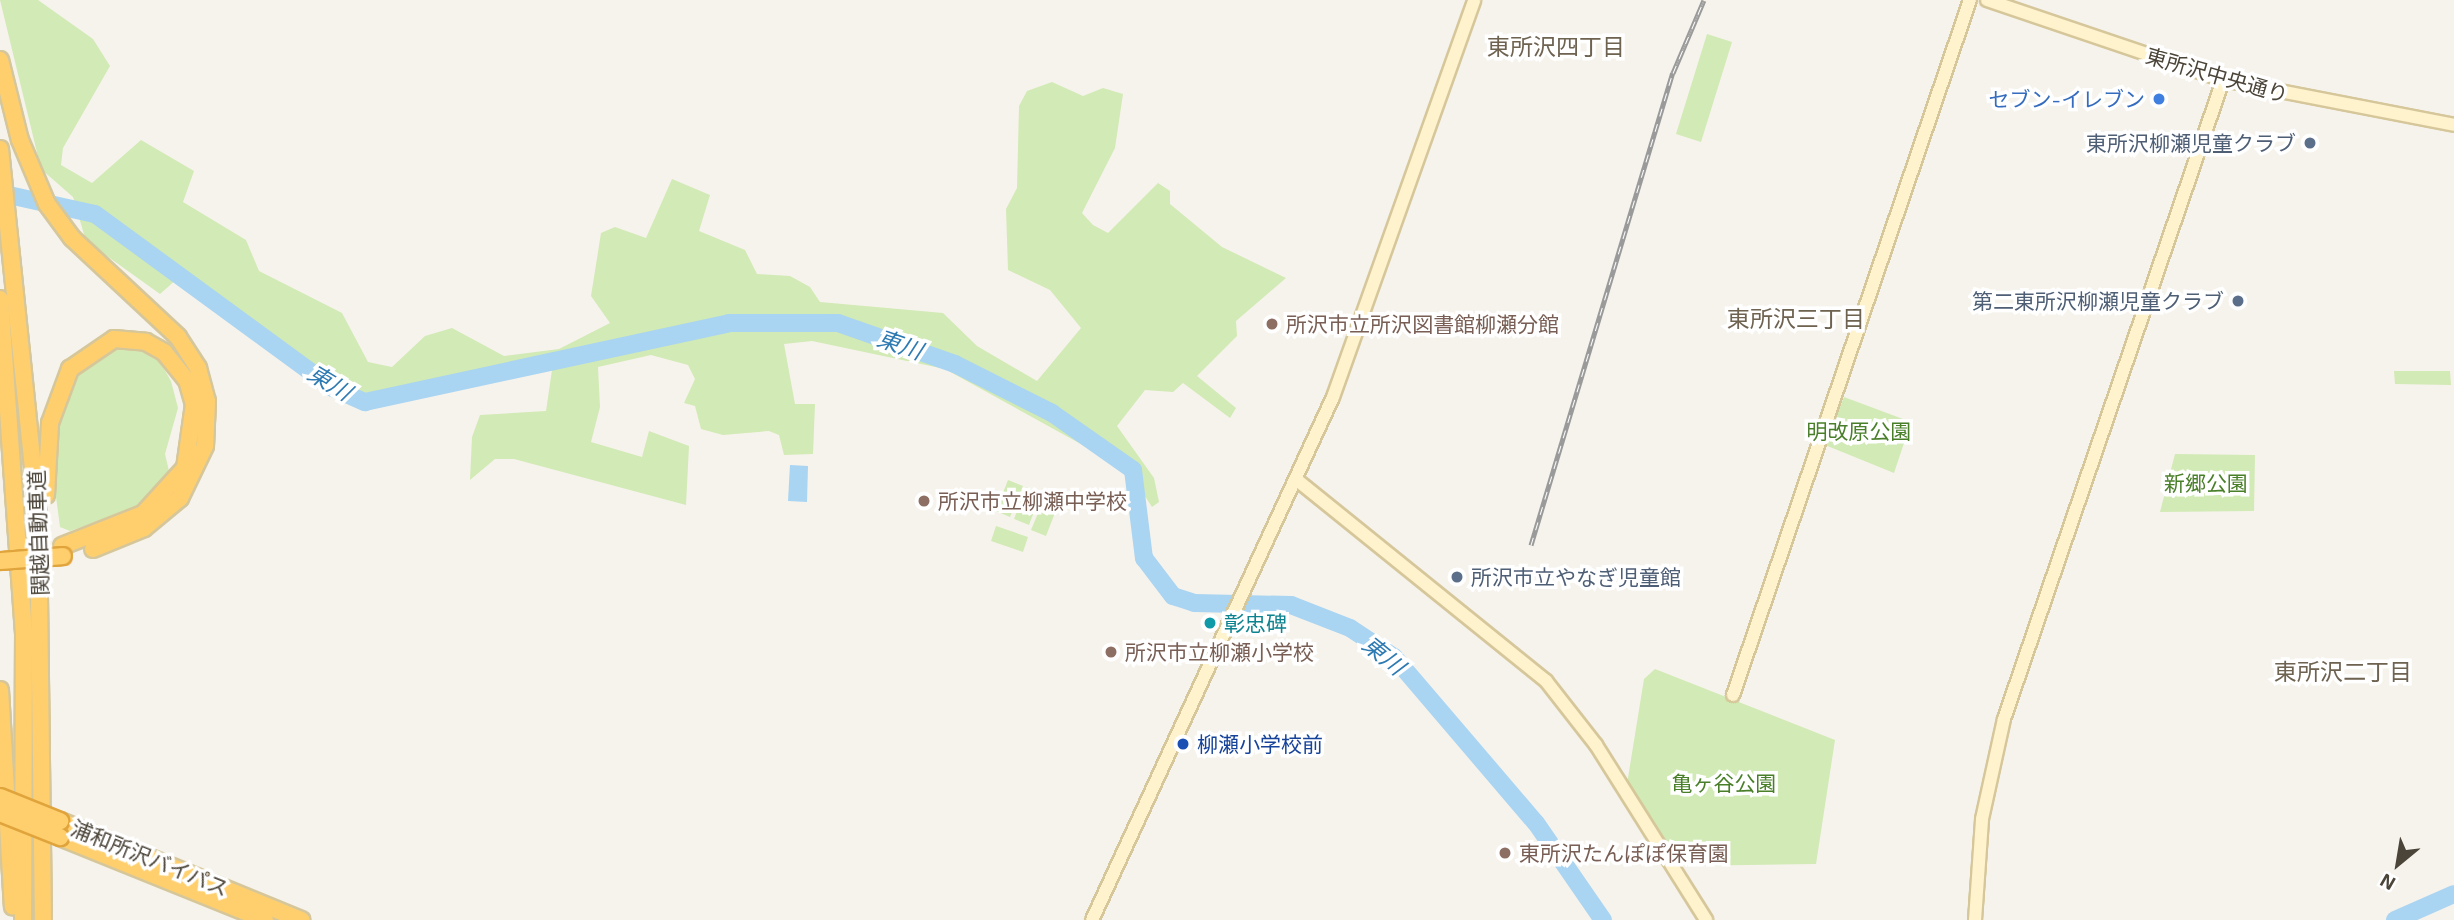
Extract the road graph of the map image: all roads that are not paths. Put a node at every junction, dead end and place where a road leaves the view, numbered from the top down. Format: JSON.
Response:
{"nodes":[{"id":1,"x":1474,"y":0,"type":"edge"},
{"id":2,"x":1970,"y":0,"type":"edge"},
{"id":3,"x":1987,"y":0,"type":"edge"},
{"id":4,"x":0,"y":60,"type":"edge"},
{"id":5,"x":2223,"y":80,"type":"junction"},
{"id":6,"x":2454,"y":125,"type":"edge"},
{"id":7,"x":0,"y":149,"type":"edge"},
{"id":8,"x":0,"y":299,"type":"edge"},
{"id":9,"x":1297,"y":480,"type":"junction"},
{"id":10,"x":0,"y":551,"type":"edge"},
{"id":11,"x":62,"y":551,"type":"junction"},
{"id":12,"x":0,"y":561,"type":"edge"},
{"id":13,"x":0,"y":690,"type":"edge"},
{"id":14,"x":1733,"y":695,"type":"dead end"},
{"id":15,"x":44,"y":701,"type":"junction"},
{"id":16,"x":0,"y":797,"type":"edge"},
{"id":17,"x":0,"y":813,"type":"edge"},
{"id":18,"x":60,"y":829,"type":"junction"},
{"id":19,"x":14,"y":920,"type":"edge"},
{"id":20,"x":23,"y":920,"type":"edge"},
{"id":21,"x":43,"y":920,"type":"edge"},
{"id":22,"x":265,"y":920,"type":"edge"},
{"id":23,"x":300,"y":920,"type":"edge"},
{"id":24,"x":1092,"y":920,"type":"edge"},
{"id":25,"x":1706,"y":920,"type":"edge"},
{"id":26,"x":1975,"y":920,"type":"edge"}],
"edges":[{"from":1,"to":9,"type":"street"},
{"from":2,"to":14,"type":"street"},
{"from":3,"to":5,"type":"street","name":"東所沢中央通り"},
{"from":4,"to":11,"type":"highway"},
{"from":5,"to":6,"type":"street","name":"東所沢中央通り"},
{"from":5,"to":26,"type":"street"},
{"from":7,"to":15,"type":"highway","name":"関越自動車道"},
{"from":8,"to":20,"type":"highway","name":"関越自動車道"},
{"from":9,"to":24,"type":"street"},
{"from":9,"to":25,"type":"street"},
{"from":10,"to":11,"type":"highway"},
{"from":11,"to":12,"type":"highway","bridge":true},
{"from":11,"to":15,"type":"highway"},
{"from":13,"to":19,"type":"highway"},
{"from":15,"to":21,"type":"highway","name":"関越自動車道"},
{"from":16,"to":18,"type":"highway","name":"浦和所沢バイパス","bridge":true},
{"from":17,"to":18,"type":"highway","name":"浦和所沢バイパス","bridge":true},
{"from":18,"to":22,"type":"highway","name":"浦和所沢バイパス"},
{"from":18,"to":23,"type":"highway","name":"浦和所沢バイパス"}]}
